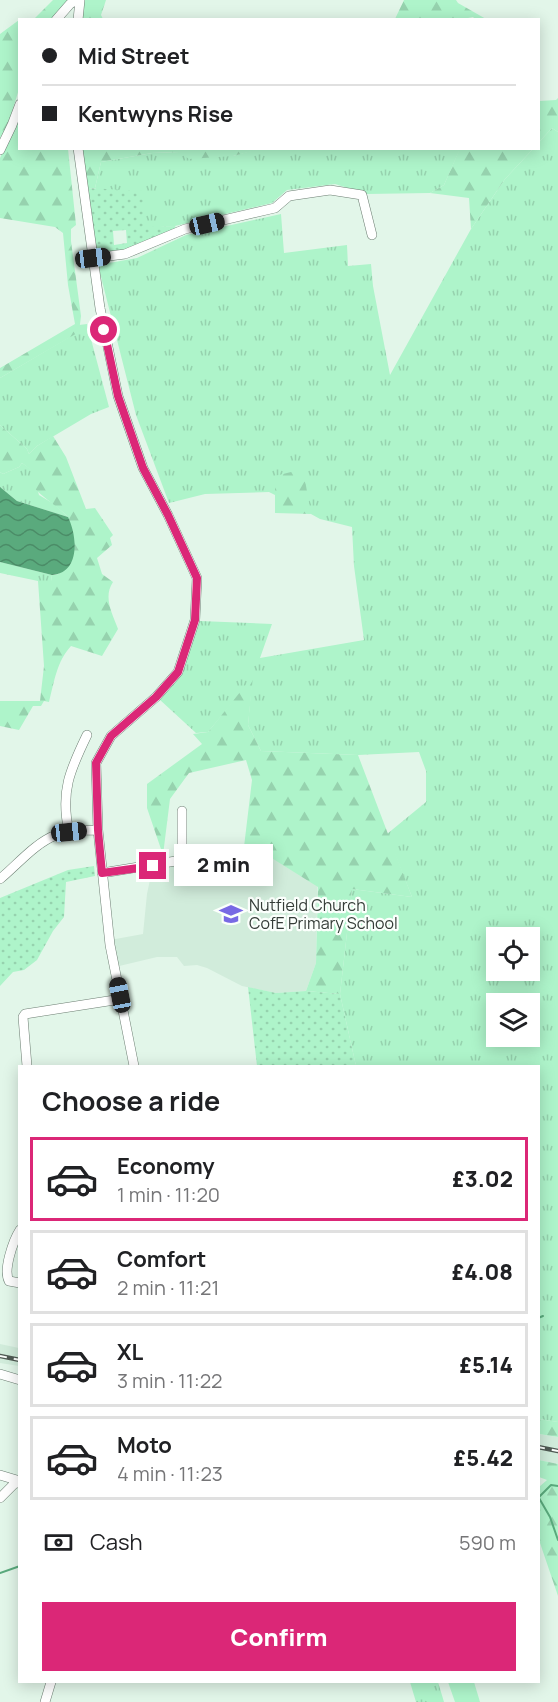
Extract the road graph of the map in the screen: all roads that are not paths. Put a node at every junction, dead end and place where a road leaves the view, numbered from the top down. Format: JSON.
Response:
{"nodes":[{"id":1,"x":78,"y":0,"type":"edge"},
{"id":2,"x":58,"y":18,"type":"edge"},
{"id":3,"x":78,"y":18,"type":"edge"},
{"id":4,"x":18,"y":109,"type":"edge"},
{"id":5,"x":0,"y":150,"type":"edge"},
{"id":6,"x":78,"y":150,"type":"edge"},
{"id":7,"x":372,"y":235,"type":"dead end"},
{"id":8,"x":93,"y":258,"type":"junction"},
{"id":9,"x":87,"y":735,"type":"dead end"},
{"id":10,"x":182,"y":811,"type":"dead end"},
{"id":11,"x":98,"y":830,"type":"junction"},
{"id":12,"x":69,"y":832,"type":"junction"},
{"id":13,"x":102,"y":873,"type":"junction"},
{"id":14,"x":0,"y":879,"type":"edge"},
{"id":15,"x":121,"y":999,"type":"junction"},
{"id":16,"x":27,"y":1065,"type":"edge"},
{"id":17,"x":134,"y":1065,"type":"edge"},
{"id":18,"x":18,"y":1234,"type":"edge"},
{"id":19,"x":18,"y":1283,"type":"edge"},
{"id":20,"x":0,"y":1374,"type":"edge"},
{"id":21,"x":18,"y":1379,"type":"edge"},
{"id":22,"x":0,"y":1475,"type":"edge"},
{"id":23,"x":18,"y":1482,"type":"edge"},
{"id":24,"x":18,"y":1482,"type":"edge"},
{"id":25,"x":0,"y":1498,"type":"edge"},
{"id":26,"x":51,"y":1683,"type":"edge"},
{"id":27,"x":45,"y":1702,"type":"edge"}],
"edges":[{"from":1,"to":2,"type":"street"},
{"from":1,"to":3,"type":"street"},
{"from":4,"to":5,"type":"street"},
{"from":6,"to":8,"type":"street"},
{"from":7,"to":8,"type":"street"},
{"from":8,"to":11,"type":"street"},
{"from":9,"to":12,"type":"street"},
{"from":10,"to":13,"type":"street"},
{"from":11,"to":12,"type":"street"},
{"from":11,"to":13,"type":"street"},
{"from":12,"to":14,"type":"street"},
{"from":13,"to":15,"type":"street"},
{"from":15,"to":16,"type":"street"},
{"from":15,"to":17,"type":"street"},
{"from":18,"to":19,"type":"street"},
{"from":20,"to":21,"type":"street"},
{"from":22,"to":23,"type":"street"},
{"from":24,"to":25,"type":"street"},
{"from":26,"to":27,"type":"street"}]}
